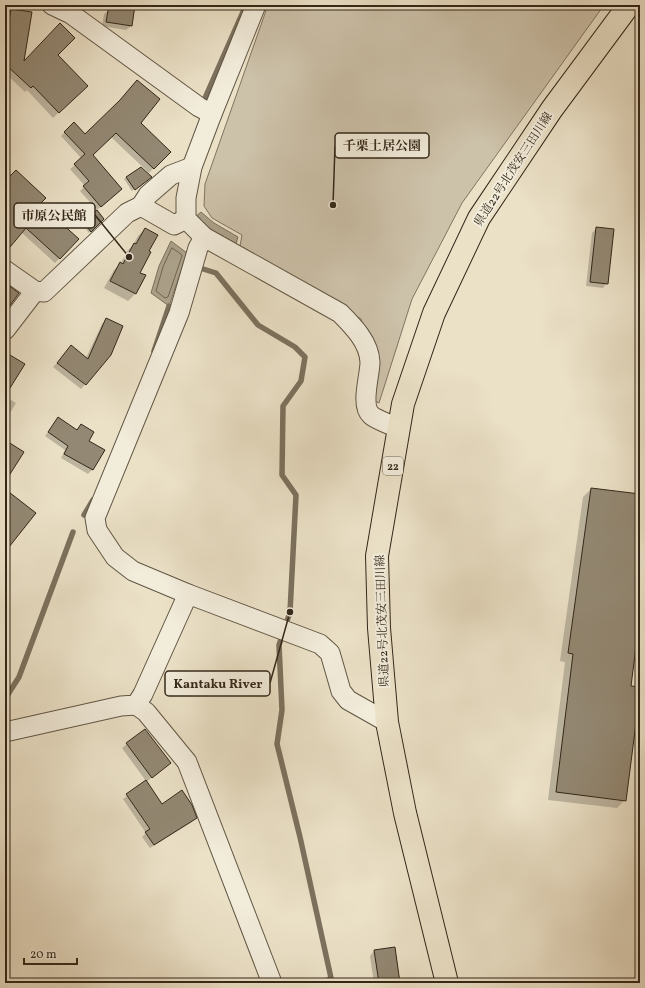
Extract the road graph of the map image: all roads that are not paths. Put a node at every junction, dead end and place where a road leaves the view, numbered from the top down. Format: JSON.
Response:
{"nodes":[{"id":1,"x":52,"y":5,"type":"edge"},
{"id":2,"x":256,"y":5,"type":"edge"},
{"id":3,"x":629,"y":5,"type":"edge"},
{"id":4,"x":212,"y":114,"type":"junction"},
{"id":5,"x":192,"y":167,"type":"junction"},
{"id":6,"x":141,"y":206,"type":"junction"},
{"id":7,"x":186,"y":219,"type":"junction"},
{"id":8,"x":204,"y":238,"type":"junction"},
{"id":9,"x":5,"y":270,"type":"edge"},
{"id":10,"x":35,"y":291,"type":"junction"},
{"id":11,"x":5,"y":330,"type":"edge"},
{"id":12,"x":399,"y":428,"type":"junction"},
{"id":13,"x":188,"y":594,"type":"junction"},
{"id":14,"x":136,"y":705,"type":"junction"},
{"id":15,"x":387,"y":722,"type":"junction"},
{"id":16,"x":5,"y":732,"type":"edge"},
{"id":17,"x":272,"y":983,"type":"edge"},
{"id":18,"x":447,"y":983,"type":"edge"}],
"edges":[{"from":1,"to":4,"type":"street"},
{"from":2,"to":4,"type":"street"},
{"from":3,"to":12,"type":"main road","name":"県道22号北茂安三田川線","number":"22"},
{"from":4,"to":5,"type":"street"},
{"from":5,"to":6,"type":"street"},
{"from":5,"to":7,"type":"street"},
{"from":6,"to":7,"type":"street"},
{"from":6,"to":10,"type":"street"},
{"from":7,"to":8,"type":"street"},
{"from":8,"to":12,"type":"street"},
{"from":8,"to":13,"type":"street"},
{"from":9,"to":10,"type":"street"},
{"from":10,"to":11,"type":"street"},
{"from":12,"to":15,"type":"main road","name":"県道22号北茂安三田川線","number":"22"},
{"from":13,"to":14,"type":"street"},
{"from":13,"to":15,"type":"street"},
{"from":14,"to":16,"type":"street"},
{"from":14,"to":17,"type":"street"},
{"from":15,"to":18,"type":"main road","name":"県道22号北茂安三田川線","number":"22"}]}
